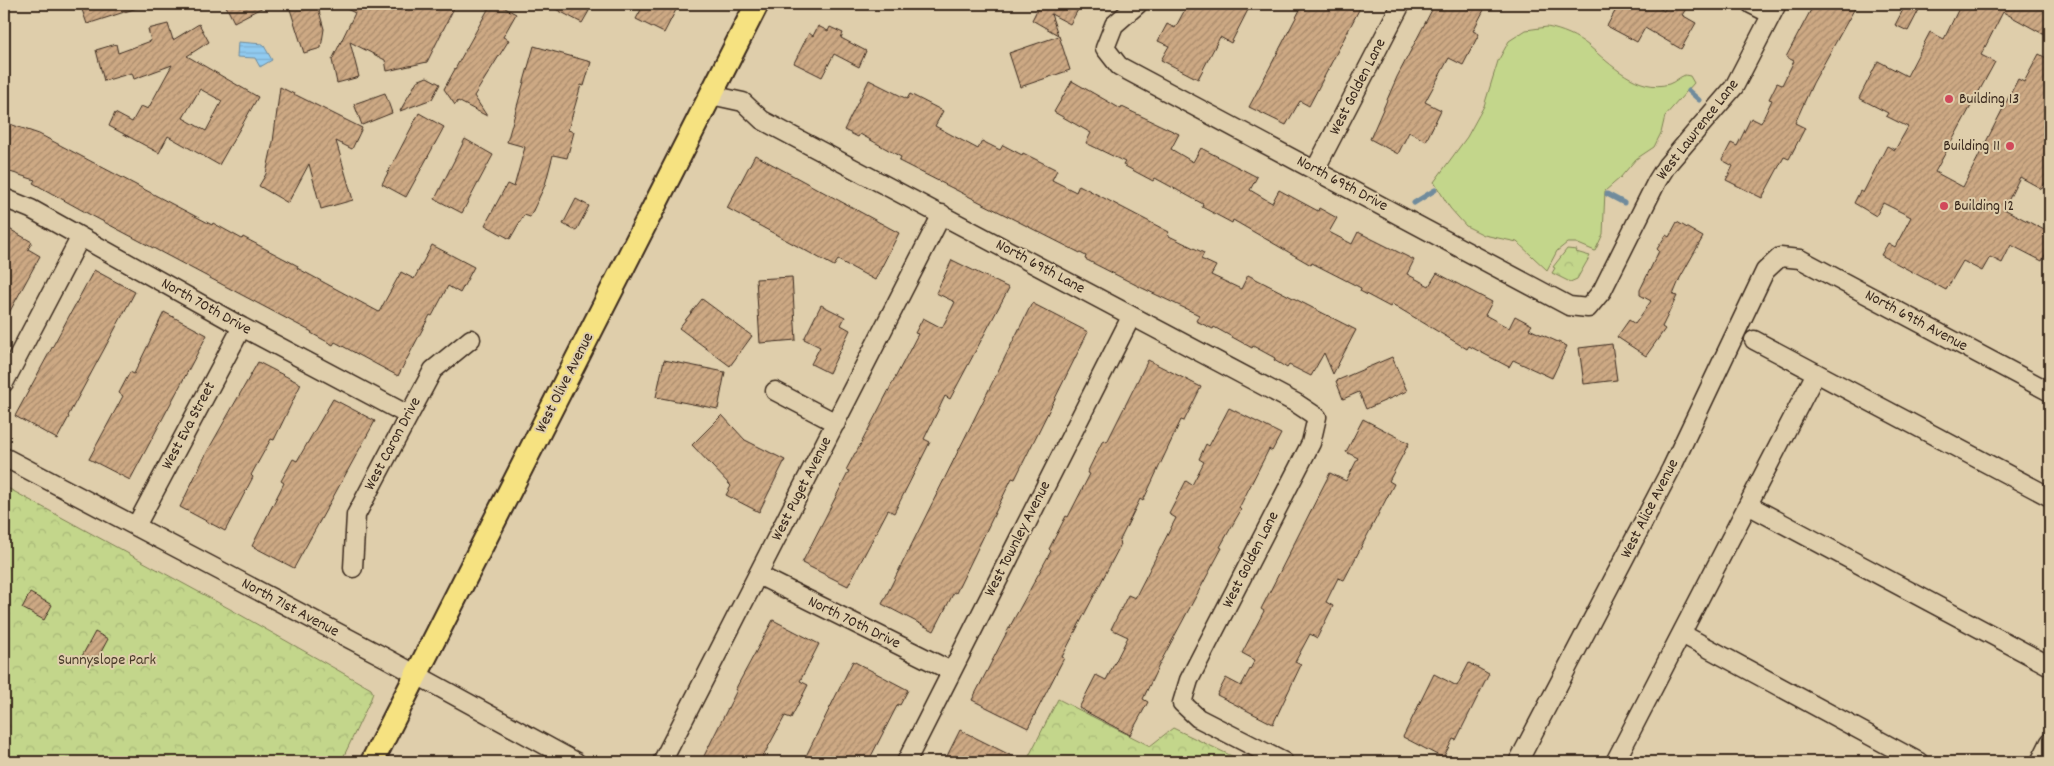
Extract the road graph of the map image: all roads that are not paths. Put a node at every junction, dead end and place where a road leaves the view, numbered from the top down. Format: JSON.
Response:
{"nodes":[{"id":1,"x":757,"y":4,"type":"edge"},
{"id":2,"x":1138,"y":4,"type":"edge"},
{"id":3,"x":1401,"y":4,"type":"edge"},
{"id":4,"x":1751,"y":4,"type":"edge"},
{"id":5,"x":1774,"y":9,"type":"edge"},
{"id":6,"x":711,"y":95,"type":"junction"},
{"id":7,"x":1315,"y":170,"type":"junction"},
{"id":8,"x":4,"y":198,"type":"edge"},
{"id":9,"x":942,"y":214,"type":"junction"},
{"id":10,"x":80,"y":238,"type":"junction"},
{"id":11,"x":1780,"y":257,"type":"joint"},
{"id":12,"x":1588,"y":308,"type":"joint"},
{"id":13,"x":1131,"y":317,"type":"junction"},
{"id":14,"x":242,"y":327,"type":"junction"},
{"id":15,"x":470,"y":339,"type":"dead end"},
{"id":16,"x":1754,"y":340,"type":"dead end"},
{"id":17,"x":1816,"y":373,"type":"junction"},
{"id":18,"x":4,"y":383,"type":"edge"},
{"id":19,"x":774,"y":390,"type":"dead end"},
{"id":20,"x":2050,"y":392,"type":"edge"},
{"id":21,"x":408,"y":415,"type":"junction"},
{"id":22,"x":1316,"y":417,"type":"joint"},
{"id":23,"x":836,"y":423,"type":"junction"},
{"id":24,"x":4,"y":457,"type":"edge"},
{"id":25,"x":2050,"y":497,"type":"edge"},
{"id":26,"x":1748,"y":505,"type":"junction"},
{"id":27,"x":136,"y":526,"type":"junction"},
{"id":28,"x":353,"y":568,"type":"dead end"},
{"id":29,"x":758,"y":575,"type":"junction"},
{"id":30,"x":1682,"y":634,"type":"junction"},
{"id":31,"x":2050,"y":666,"type":"edge"},
{"id":32,"x":951,"y":671,"type":"junction"},
{"id":33,"x":416,"y":675,"type":"junction"},
{"id":34,"x":2050,"y":742,"type":"edge"},
{"id":35,"x":372,"y":762,"type":"edge"},
{"id":36,"x":576,"y":762,"type":"edge"},
{"id":37,"x":662,"y":762,"type":"edge"},
{"id":38,"x":906,"y":762,"type":"edge"},
{"id":39,"x":1284,"y":762,"type":"edge"},
{"id":40,"x":1518,"y":762,"type":"edge"},
{"id":41,"x":1615,"y":762,"type":"edge"},
{"id":42,"x":1920,"y":762,"type":"edge"},
{"id":43,"x":2040,"y":762,"type":"edge"}],
"edges":[{"from":1,"to":6,"type":"main road","name":"West Olive Avenue"},
{"from":2,"to":7,"type":"street","name":"North 69th Drive"},
{"from":3,"to":7,"type":"street","name":"West Golden Lane"},
{"from":4,"to":5,"type":"street"},
{"from":5,"to":12,"type":"street","name":"West Lawrence Lane"},
{"from":6,"to":9,"type":"street","name":"North 69th Lane"},
{"from":6,"to":33,"type":"main road","name":"West Olive Avenue"},
{"from":7,"to":12,"type":"street","name":"North 69th Drive"},
{"from":8,"to":10,"type":"street","name":"North 70th Drive"},
{"from":9,"to":13,"type":"street","name":"North 69th Lane"},
{"from":9,"to":23,"type":"street","name":"West Puget Avenue"},
{"from":10,"to":14,"type":"street","name":"North 70th Drive"},
{"from":10,"to":18,"type":"street"},
{"from":11,"to":20,"type":"street","name":"North 69th Avenue"},
{"from":11,"to":40,"type":"street","name":"West Alice Avenue"},
{"from":13,"to":22,"type":"street","name":"North 69th Lane"},
{"from":13,"to":32,"type":"street","name":"West Townley Avenue"},
{"from":14,"to":21,"type":"street","name":"North 70th Drive"},
{"from":14,"to":27,"type":"street","name":"West Eva Street"},
{"from":15,"to":21,"type":"street","name":"West Caron Drive"},
{"from":16,"to":17,"type":"street"},
{"from":17,"to":25,"type":"street"},
{"from":17,"to":26,"type":"street"},
{"from":19,"to":23,"type":"street"},
{"from":21,"to":28,"type":"street","name":"West Caron Drive"},
{"from":22,"to":39,"type":"street","name":"West Golden Lane"},
{"from":23,"to":29,"type":"street","name":"West Puget Avenue"},
{"from":24,"to":27,"type":"street","name":"North 71st Avenue"},
{"from":26,"to":30,"type":"street"},
{"from":26,"to":31,"type":"street"},
{"from":27,"to":33,"type":"street","name":"North 71st Avenue"},
{"from":29,"to":32,"type":"street","name":"North 70th Drive"},
{"from":29,"to":37,"type":"street","name":"West Puget Avenue"},
{"from":30,"to":41,"type":"street"},
{"from":30,"to":42,"type":"street"},
{"from":32,"to":38,"type":"street","name":"West Townley Avenue"},
{"from":33,"to":35,"type":"main road","name":"West Olive Avenue"},
{"from":33,"to":36,"type":"street","name":"North 71st Avenue"},
{"from":34,"to":43,"type":"street"}]}
